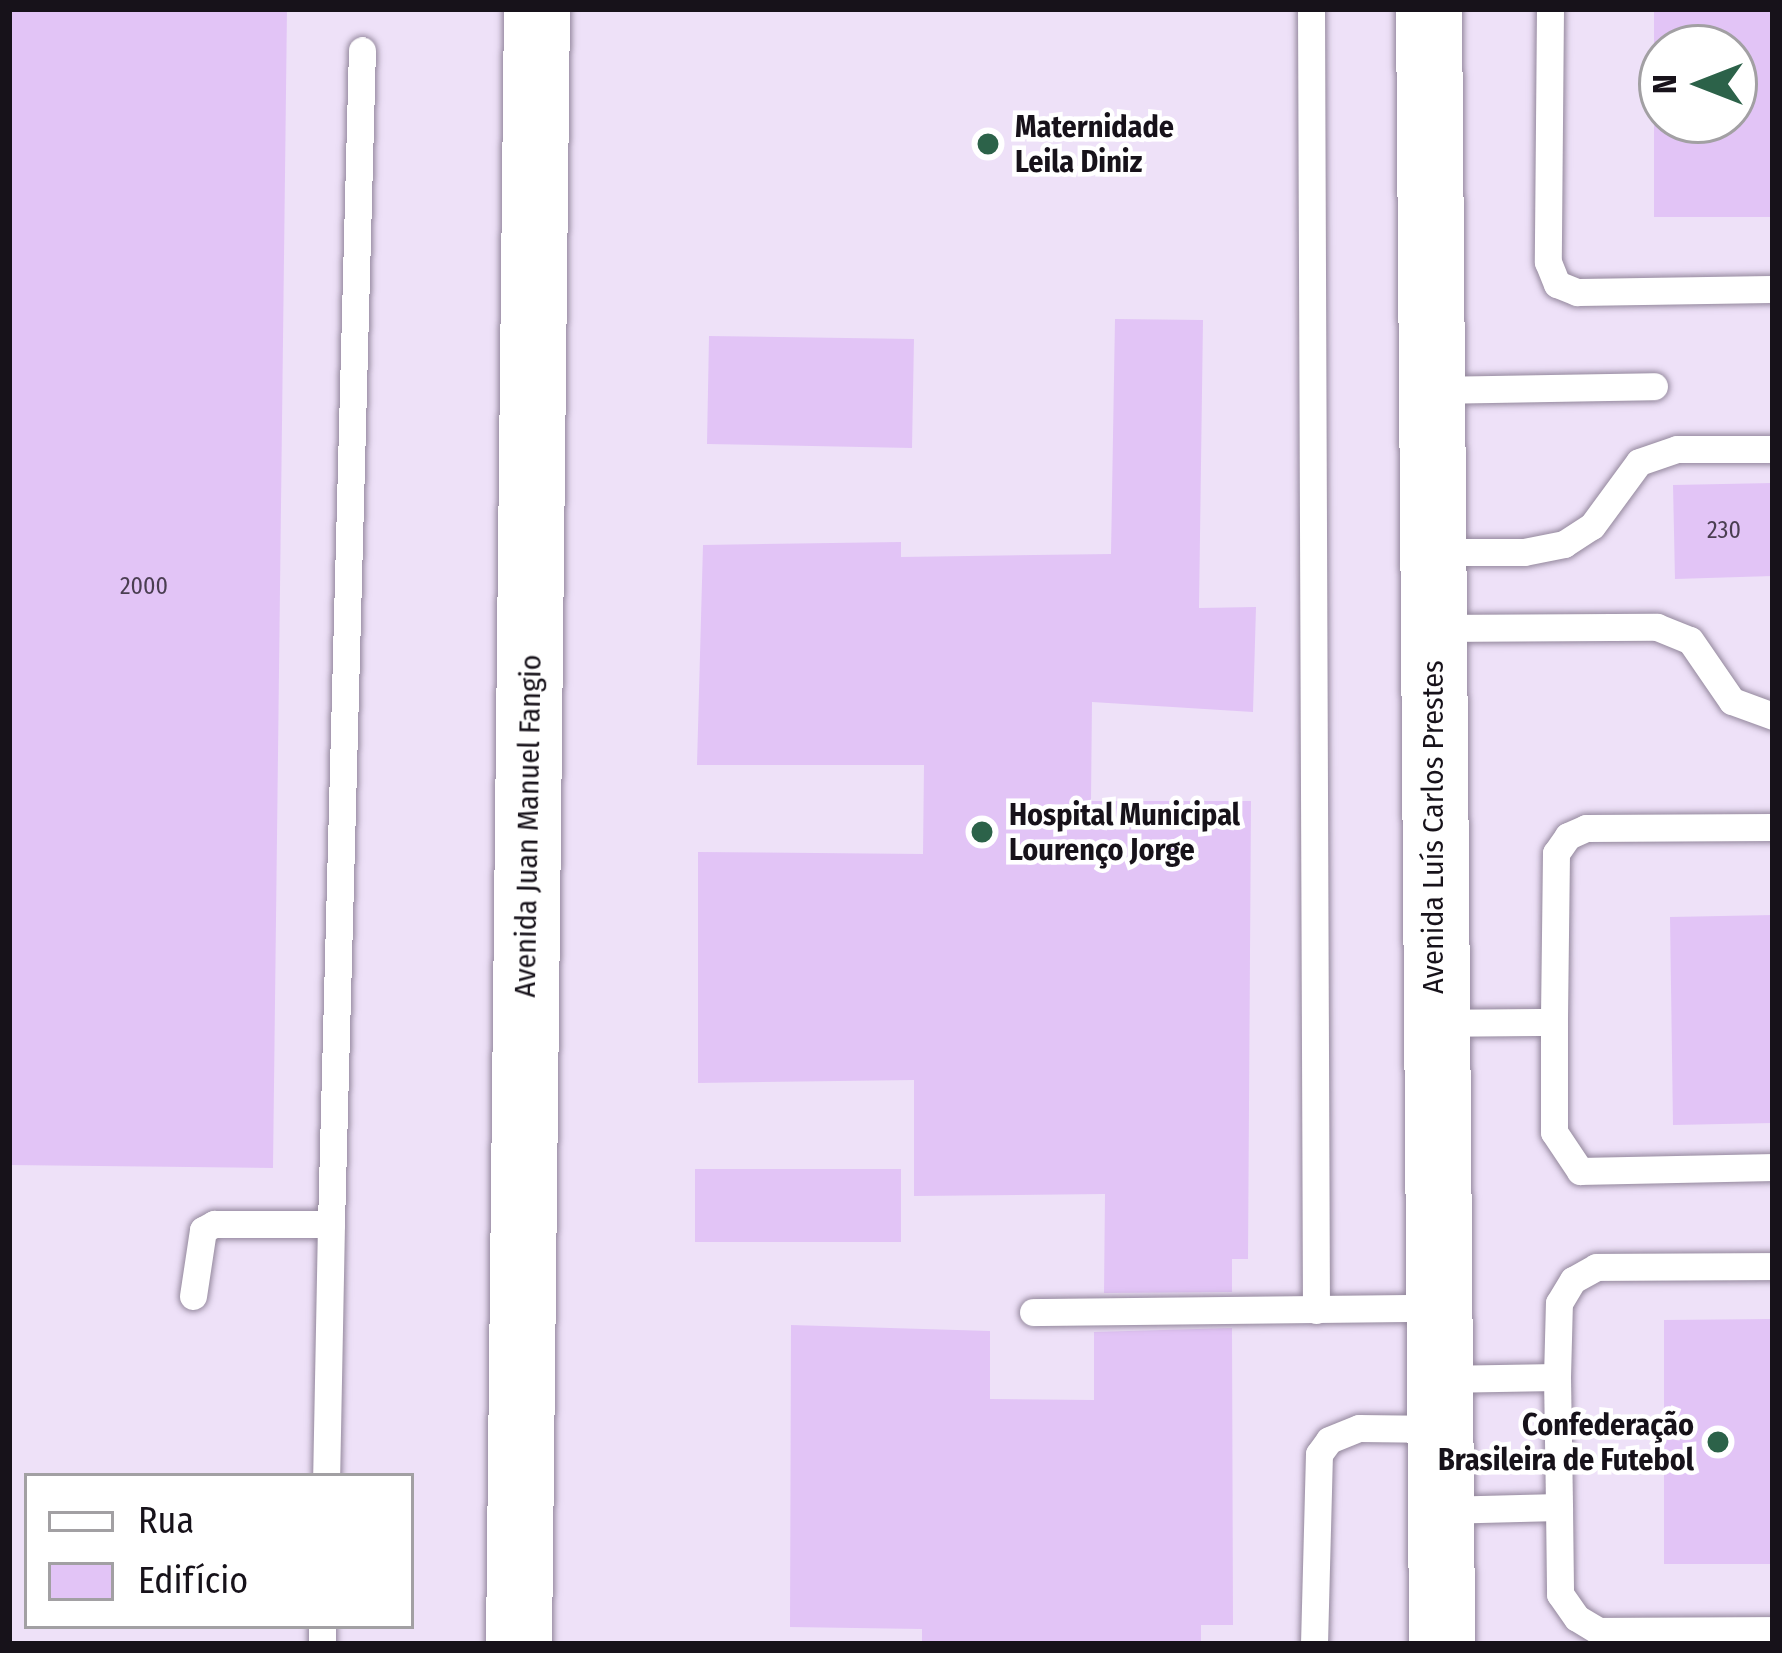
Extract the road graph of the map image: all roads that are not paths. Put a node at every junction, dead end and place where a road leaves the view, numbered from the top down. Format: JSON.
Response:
{"nodes":[{"id":1,"x":537,"y":9,"type":"edge"},
{"id":2,"x":1311,"y":9,"type":"edge"},
{"id":3,"x":1429,"y":9,"type":"edge"},
{"id":4,"x":1550,"y":9,"type":"edge"},
{"id":5,"x":362,"y":50,"type":"dead end"},
{"id":6,"x":1773,"y":289,"type":"edge"},
{"id":7,"x":1654,"y":386,"type":"dead end"},
{"id":8,"x":1432,"y":390,"type":"junction"},
{"id":9,"x":1773,"y":449,"type":"edge"},
{"id":10,"x":1432,"y":552,"type":"junction"},
{"id":11,"x":1432,"y":628,"type":"junction"},
{"id":12,"x":1773,"y":716,"type":"edge"},
{"id":13,"x":1773,"y":827,"type":"edge"},
{"id":14,"x":1554,"y":1022,"type":"junction"},
{"id":15,"x":1433,"y":1023,"type":"junction"},
{"id":16,"x":1773,"y":1167,"type":"edge"},
{"id":17,"x":331,"y":1224,"type":"junction"},
{"id":18,"x":1773,"y":1266,"type":"edge"},
{"id":19,"x":194,"y":1296,"type":"dead end"},
{"id":20,"x":1440,"y":1308,"type":"junction"},
{"id":21,"x":1316,"y":1310,"type":"junction"},
{"id":22,"x":1034,"y":1312,"type":"dead end"},
{"id":23,"x":1557,"y":1377,"type":"junction"},
{"id":24,"x":1441,"y":1404,"type":"junction"},
{"id":25,"x":326,"y":1473,"type":"edge"},
{"id":26,"x":1559,"y":1507,"type":"junction"},
{"id":27,"x":1441,"y":1510,"type":"junction"},
{"id":28,"x":1773,"y":1630,"type":"edge"},
{"id":29,"x":519,"y":1644,"type":"edge"},
{"id":30,"x":1314,"y":1644,"type":"edge"},
{"id":31,"x":1442,"y":1644,"type":"edge"}],
"edges":[{"from":1,"to":29,"type":"street","name":"Avenida Juan Manuel Fangio"},
{"from":2,"to":21,"type":"lane"},
{"from":3,"to":8,"type":"street","name":"Avenida Luís Carlos Prestes"},
{"from":4,"to":6,"type":"lane"},
{"from":5,"to":17,"type":"lane"},
{"from":7,"to":8,"type":"lane"},
{"from":8,"to":10,"type":"street","name":"Avenida Luís Carlos Prestes"},
{"from":9,"to":10,"type":"lane"},
{"from":10,"to":11,"type":"street","name":"Avenida Luís Carlos Prestes"},
{"from":11,"to":12,"type":"lane"},
{"from":11,"to":15,"type":"street","name":"Avenida Luís Carlos Prestes"},
{"from":13,"to":14,"type":"lane"},
{"from":14,"to":15,"type":"lane"},
{"from":14,"to":16,"type":"lane"},
{"from":15,"to":20,"type":"street","name":"Avenida Luís Carlos Prestes"},
{"from":17,"to":19,"type":"lane"},
{"from":17,"to":25,"type":"lane"},
{"from":18,"to":23,"type":"lane"},
{"from":20,"to":21,"type":"lane"},
{"from":20,"to":24,"type":"street","name":"Avenida Luís Carlos Prestes"},
{"from":21,"to":22,"type":"lane"},
{"from":23,"to":24,"type":"lane"},
{"from":23,"to":26,"type":"lane"},
{"from":24,"to":27,"type":"street","name":"Avenida Luís Carlos Prestes"},
{"from":24,"to":30,"type":"lane"},
{"from":26,"to":27,"type":"lane"},
{"from":26,"to":28,"type":"lane"},
{"from":27,"to":31,"type":"street","name":"Avenida Luís Carlos Prestes"}]}
